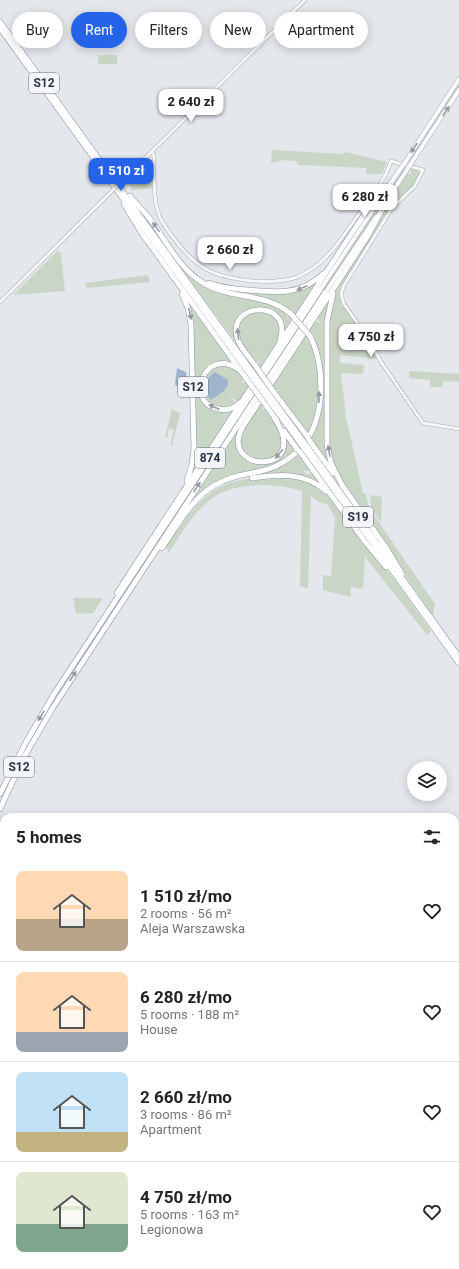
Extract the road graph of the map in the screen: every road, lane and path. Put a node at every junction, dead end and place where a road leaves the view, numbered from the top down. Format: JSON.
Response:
{"nodes":[{"id":1,"x":305,"y":0,"type":"edge"},
{"id":2,"x":0,"y":22,"type":"edge"},
{"id":3,"x":0,"y":28,"type":"edge"},
{"id":4,"x":459,"y":79,"type":"edge"},
{"id":5,"x":459,"y":90,"type":"edge"},
{"id":6,"x":151,"y":152,"type":"junction"},
{"id":7,"x":112,"y":180,"type":"junction"},
{"id":8,"x":391,"y":183,"type":"junction"},
{"id":9,"x":388,"y":198,"type":"junction"},
{"id":10,"x":178,"y":258,"type":"junction"},
{"id":11,"x":332,"y":264,"type":"junction"},
{"id":12,"x":340,"y":278,"type":"junction"},
{"id":13,"x":174,"y":279,"type":"junction"},
{"id":14,"x":320,"y":290,"type":"joint"},
{"id":15,"x":325,"y":293,"type":"joint"},
{"id":16,"x":0,"y":302,"type":"edge"},
{"id":17,"x":276,"y":350,"type":"junction"},
{"id":18,"x":254,"y":372,"type":"junction"},
{"id":19,"x":243,"y":374,"type":"junction"},
{"id":20,"x":246,"y":394,"type":"junction"},
{"id":21,"x":271,"y":395,"type":"junction"},
{"id":22,"x":276,"y":419,"type":"junction"},
{"id":23,"x":459,"y":429,"type":"edge"},
{"id":24,"x":303,"y":445,"type":"junction"},
{"id":25,"x":344,"y":487,"type":"junction"},
{"id":26,"x":207,"y":490,"type":"junction"},
{"id":27,"x":179,"y":497,"type":"junction"},
{"id":28,"x":337,"y":504,"type":"junction"},
{"id":29,"x":402,"y":584,"type":"junction"},
{"id":30,"x":410,"y":589,"type":"junction"},
{"id":31,"x":130,"y":590,"type":"junction"},
{"id":32,"x":100,"y":624,"type":"junction"},
{"id":33,"x":459,"y":656,"type":"edge"},
{"id":34,"x":459,"y":663,"type":"edge"},
{"id":35,"x":0,"y":794,"type":"edge"},
{"id":36,"x":0,"y":809,"type":"edge"}],
"edges":[{"from":1,"to":6,"type":"street"},
{"from":2,"to":7,"type":"highway","number":"S12"},
{"from":3,"to":7,"type":"highway","number":"S12"},
{"from":4,"to":8,"type":"main road","number":"874","one_way":true,"bridge":true},
{"from":9,"to":5,"type":"main road","number":"874","one_way":true,"bridge":true},
{"from":6,"to":16,"type":"street","bridge":true},
{"from":6,"to":23,"type":"street"},
{"from":10,"to":7,"type":"highway","number":"S12","one_way":true},
{"from":7,"to":13,"type":"highway","number":"S12"},
{"from":7,"to":18,"type":"highway","number":"S19"},
{"from":8,"to":11,"type":"highway"},
{"from":8,"to":14,"type":"main road","number":"874"},
{"from":9,"to":12,"type":"highway"},
{"from":9,"to":15,"type":"main road","number":"874"},
{"from":11,"to":10,"type":"highway","one_way":true},
{"from":26,"to":10,"type":"highway","number":"S12","one_way":true,"bridge":true},
{"from":11,"to":17,"type":"highway"},
{"from":22,"to":12,"type":"highway","one_way":true},
{"from":25,"to":12,"type":"highway","one_way":true},
{"from":13,"to":19,"type":"highway"},
{"from":13,"to":27,"type":"highway","number":"S12","one_way":true},
{"from":14,"to":32,"type":"highway","number":"874"},
{"from":31,"to":15,"type":"highway","number":"874","one_way":true},
{"from":18,"to":17,"type":"highway","one_way":true},
{"from":17,"to":20,"type":"highway"},
{"from":18,"to":21,"type":"highway","number":"S19","bridge":true},
{"from":18,"to":21,"type":"highway","bridge":true},
{"from":20,"to":19,"type":"highway","one_way":true},
{"from":19,"to":22,"type":"highway","bridge":true},
{"from":20,"to":27,"type":"highway"},
{"from":21,"to":24,"type":"highway"},
{"from":21,"to":24,"type":"highway","number":"S19"},
{"from":22,"to":24,"type":"highway"},
{"from":24,"to":25,"type":"highway"},
{"from":24,"to":28,"type":"highway"},
{"from":24,"to":29,"type":"highway","number":"S19"},
{"from":24,"to":30,"type":"highway","number":"S19"},
{"from":25,"to":30,"type":"highway"},
{"from":26,"to":28,"type":"highway"},
{"from":26,"to":31,"type":"highway"},
{"from":27,"to":32,"type":"highway","number":"S12"},
{"from":28,"to":29,"type":"highway"},
{"from":29,"to":34,"type":"highway","number":"S19"},
{"from":30,"to":33,"type":"highway","number":"S19"},
{"from":36,"to":31,"type":"highway","number":"S12","one_way":true},
{"from":32,"to":35,"type":"highway","number":"S12","one_way":true}]}
